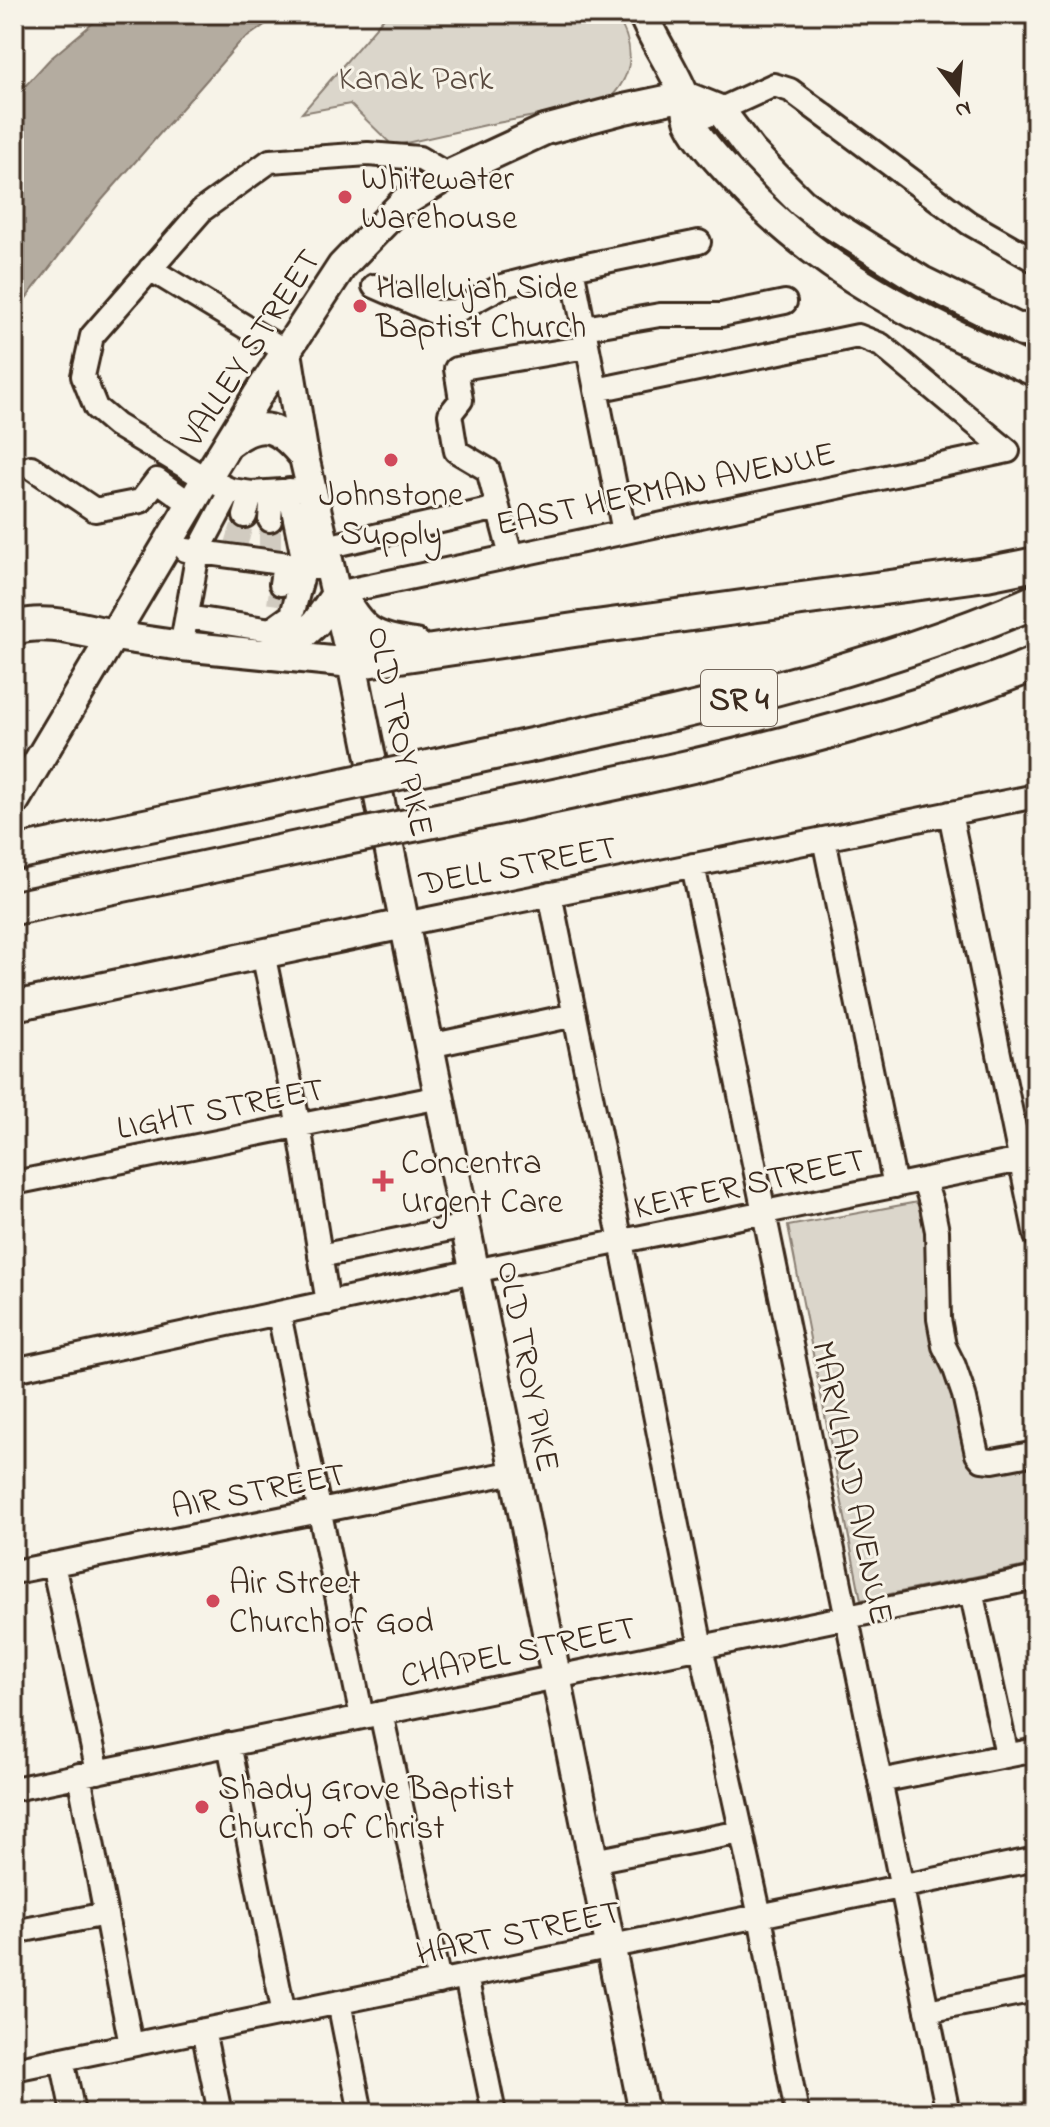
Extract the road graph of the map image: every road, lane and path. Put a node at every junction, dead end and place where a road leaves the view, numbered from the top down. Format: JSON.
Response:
{"nodes":[{"id":1,"x":643,"y":14,"type":"edge"},
{"id":2,"x":688,"y":110,"type":"junction"},
{"id":3,"x":720,"y":110,"type":"junction"},
{"id":4,"x":448,"y":175,"type":"junction"},
{"id":5,"x":699,"y":242,"type":"dead end"},
{"id":6,"x":1036,"y":261,"type":"edge"},
{"id":7,"x":572,"y":268,"type":"junction"},
{"id":8,"x":150,"y":269,"type":"junction"},
{"id":9,"x":374,"y":286,"type":"dead end"},
{"id":10,"x":785,"y":302,"type":"dead end"},
{"id":11,"x":1031,"y":332,"type":"edge"},
{"id":12,"x":586,"y":337,"type":"junction"},
{"id":13,"x":287,"y":352,"type":"junction"},
{"id":14,"x":1036,"y":372,"type":"edge"},
{"id":15,"x":596,"y":390,"type":"junction"},
{"id":16,"x":228,"y":444,"type":"junction"},
{"id":17,"x":304,"y":457,"type":"junction"},
{"id":18,"x":31,"y":467,"type":"dead end"},
{"id":19,"x":260,"y":489,"type":"junction"},
{"id":20,"x":192,"y":505,"type":"junction"},
{"id":21,"x":498,"y":508,"type":"junction"},
{"id":22,"x":245,"y":516,"type":"tunnel mouth"},
{"id":23,"x":270,"y":520,"type":"tunnel mouth"},
{"id":24,"x":624,"y":532,"type":"junction"},
{"id":25,"x":167,"y":546,"type":"junction"},
{"id":26,"x":198,"y":552,"type":"junction"},
{"id":27,"x":511,"y":556,"type":"junction"},
{"id":28,"x":1036,"y":564,"type":"edge"},
{"id":29,"x":297,"y":577,"type":"junction"},
{"id":30,"x":1036,"y":601,"type":"edge"},
{"id":31,"x":187,"y":617,"type":"junction"},
{"id":32,"x":14,"y":628,"type":"edge"},
{"id":33,"x":114,"y":636,"type":"junction"},
{"id":34,"x":182,"y":646,"type":"junction"},
{"id":35,"x":442,"y":649,"type":"junction"},
{"id":36,"x":267,"y":653,"type":"junction"},
{"id":37,"x":352,"y":663,"type":"junction"},
{"id":38,"x":1036,"y":663,"type":"edge"},
{"id":39,"x":1036,"y":796,"type":"edge"},
{"id":40,"x":14,"y":802,"type":"edge"},
{"id":41,"x":950,"y":813,"type":"junction"},
{"id":42,"x":824,"y":839,"type":"junction"},
{"id":43,"x":14,"y":853,"type":"edge"},
{"id":44,"x":693,"y":865,"type":"junction"},
{"id":45,"x":550,"y":894,"type":"junction"},
{"id":46,"x":23,"y":906,"type":"edge"},
{"id":47,"x":404,"y":924,"type":"junction"},
{"id":48,"x":263,"y":953,"type":"junction"},
{"id":49,"x":14,"y":1006,"type":"edge"},
{"id":50,"x":575,"y":1015,"type":"junction"},
{"id":51,"x":429,"y":1046,"type":"junction"},
{"id":52,"x":440,"y":1097,"type":"junction"},
{"id":53,"x":299,"y":1126,"type":"junction"},
{"id":54,"x":1028,"y":1159,"type":"edge"},
{"id":55,"x":924,"y":1181,"type":"junction"},
{"id":56,"x":14,"y":1183,"type":"edge"},
{"id":57,"x":895,"y":1186,"type":"junction"},
{"id":58,"x":764,"y":1214,"type":"junction"},
{"id":59,"x":465,"y":1226,"type":"junction"},
{"id":60,"x":1036,"y":1236,"type":"edge"},
{"id":61,"x":621,"y":1242,"type":"junction"},
{"id":62,"x":320,"y":1256,"type":"junction"},
{"id":63,"x":474,"y":1271,"type":"junction"},
{"id":64,"x":328,"y":1303,"type":"junction"},
{"id":65,"x":279,"y":1314,"type":"junction"},
{"id":66,"x":14,"y":1370,"type":"edge"},
{"id":67,"x":1036,"y":1453,"type":"edge"},
{"id":68,"x":515,"y":1472,"type":"junction"},
{"id":69,"x":319,"y":1511,"type":"junction"},
{"id":70,"x":53,"y":1564,"type":"junction"},
{"id":71,"x":14,"y":1572,"type":"edge"},
{"id":72,"x":1036,"y":1578,"type":"edge"},
{"id":73,"x":971,"y":1591,"type":"junction"},
{"id":74,"x":846,"y":1617,"type":"junction"},
{"id":75,"x":701,"y":1647,"type":"junction"},
{"id":76,"x":556,"y":1677,"type":"junction"},
{"id":77,"x":372,"y":1715,"type":"junction"},
{"id":78,"x":229,"y":1744,"type":"junction"},
{"id":79,"x":1036,"y":1750,"type":"edge"},
{"id":80,"x":1007,"y":1755,"type":"junction"},
{"id":81,"x":88,"y":1774,"type":"junction"},
{"id":82,"x":880,"y":1781,"type":"junction"},
{"id":83,"x":14,"y":1789,"type":"edge"},
{"id":84,"x":741,"y":1832,"type":"junction"},
{"id":85,"x":1036,"y":1859,"type":"edge"},
{"id":86,"x":593,"y":1861,"type":"junction"},
{"id":87,"x":901,"y":1887,"type":"junction"},
{"id":88,"x":106,"y":1914,"type":"junction"},
{"id":89,"x":760,"y":1916,"type":"junction"},
{"id":90,"x":14,"y":1932,"type":"edge"},
{"id":91,"x":610,"y":1947,"type":"junction"},
{"id":92,"x":466,"y":1976,"type":"junction"},
{"id":93,"x":439,"y":1982,"type":"junction"},
{"id":94,"x":1036,"y":1990,"type":"edge"},
{"id":95,"x":339,"y":2002,"type":"junction"},
{"id":96,"x":927,"y":2011,"type":"junction"},
{"id":97,"x":284,"y":2014,"type":"junction"},
{"id":98,"x":203,"y":2030,"type":"junction"},
{"id":99,"x":131,"y":2045,"type":"junction"},
{"id":100,"x":62,"y":2059,"type":"junction"},
{"id":101,"x":14,"y":2069,"type":"edge"},
{"id":102,"x":73,"y":2113,"type":"edge"},
{"id":103,"x":220,"y":2113,"type":"edge"},
{"id":104,"x":361,"y":2113,"type":"edge"},
{"id":105,"x":494,"y":2113,"type":"edge"},
{"id":106,"x":644,"y":2113,"type":"edge"},
{"id":107,"x":797,"y":2113,"type":"edge"},
{"id":108,"x":948,"y":2113,"type":"edge"}],
"edges":[{"from":1,"to":2,"type":"main road"},
{"from":2,"to":3,"type":"main road"},
{"from":2,"to":4,"type":"main road","name":"VALLEY STREET"},
{"from":2,"to":14,"type":"main road"},
{"from":3,"to":6,"type":"street"},
{"from":3,"to":11,"type":"main road"},
{"from":4,"to":8,"type":"street"},
{"from":4,"to":13,"type":"main road","name":"VALLEY STREET"},
{"from":5,"to":7,"type":"street"},
{"from":7,"to":9,"type":"street"},
{"from":7,"to":12,"type":"street"},
{"from":8,"to":13,"type":"street"},
{"from":8,"to":19,"type":"street"},
{"from":10,"to":12,"type":"street"},
{"from":12,"to":15,"type":"street"},
{"from":12,"to":21,"type":"street"},
{"from":13,"to":16,"type":"main road","name":"VALLEY STREET"},
{"from":13,"to":17,"type":"main road","name":"OLD TROY PIKE"},
{"from":15,"to":24,"type":"street"},
{"from":15,"to":24,"type":"street","name":"EAST HERMAN AVENUE"},
{"from":16,"to":17,"type":"main road"},
{"from":16,"to":19,"type":"main road","name":"VALLEY STREET"},
{"from":17,"to":19,"type":"main road","name":"OLD TROY PIKE"},
{"from":18,"to":20,"type":"street"},
{"from":19,"to":20,"type":"main road","name":"VALLEY STREET"},
{"from":19,"to":22,"type":"street"},
{"from":19,"to":23,"type":"street"},
{"from":19,"to":26,"type":"street"},
{"from":19,"to":29,"type":"main road","name":"OLD TROY PIKE"},
{"from":20,"to":25,"type":"main road","name":"VALLEY STREET"},
{"from":21,"to":27,"type":"street"},
{"from":21,"to":29,"type":"street"},
{"from":24,"to":27,"type":"street","name":"EAST HERMAN AVENUE"},
{"from":25,"to":26,"type":"street"},
{"from":25,"to":33,"type":"main road","name":"VALLEY STREET"},
{"from":26,"to":29,"type":"street"},
{"from":26,"to":31,"type":"street"},
{"from":27,"to":29,"type":"street","name":"EAST HERMAN AVENUE"},
{"from":28,"to":35,"type":"highway"},
{"from":29,"to":31,"type":"street"},
{"from":29,"to":35,"type":"highway"},
{"from":29,"to":36,"type":"main road"},
{"from":29,"to":37,"type":"main road","name":"OLD TROY PIKE"},
{"from":30,"to":43,"type":"highway","number":"SR 4","bridge":true},
{"from":31,"to":34,"type":"street"},
{"from":32,"to":33,"type":"highway"},
{"from":33,"to":34,"type":"main road"},
{"from":33,"to":40,"type":"main road","name":"VALLEY STREET"},
{"from":34,"to":36,"type":"main road"},
{"from":35,"to":37,"type":"highway"},
{"from":36,"to":37,"type":"main road"},
{"from":37,"to":47,"type":"main road","name":"OLD TROY PIKE"},
{"from":38,"to":46,"type":"highway","number":"SR 4","bridge":true},
{"from":39,"to":41,"type":"street","name":"DELL STREET"},
{"from":41,"to":42,"type":"street","name":"DELL STREET"},
{"from":41,"to":54,"type":"street"},
{"from":42,"to":44,"type":"street","name":"DELL STREET"},
{"from":42,"to":57,"type":"street"},
{"from":44,"to":45,"type":"street","name":"DELL STREET"},
{"from":44,"to":58,"type":"street","name":"MARYLAND AVENUE"},
{"from":45,"to":47,"type":"street","name":"DELL STREET"},
{"from":45,"to":50,"type":"street"},
{"from":47,"to":48,"type":"main road","name":"DELL STREET"},
{"from":47,"to":51,"type":"main road","name":"OLD TROY PIKE"},
{"from":48,"to":49,"type":"main road","name":"DELL STREET"},
{"from":48,"to":53,"type":"street"},
{"from":50,"to":51,"type":"street"},
{"from":50,"to":61,"type":"street"},
{"from":51,"to":52,"type":"main road","name":"OLD TROY PIKE"},
{"from":52,"to":53,"type":"street","name":"LIGHT STREET"},
{"from":52,"to":59,"type":"main road","name":"OLD TROY PIKE"},
{"from":53,"to":56,"type":"street","name":"LIGHT STREET"},
{"from":53,"to":62,"type":"street"},
{"from":54,"to":55,"type":"street","name":"KEIFER STREET"},
{"from":54,"to":60,"type":"street"},
{"from":55,"to":57,"type":"street","name":"KEIFER STREET"},
{"from":55,"to":67,"type":"street"},
{"from":57,"to":58,"type":"street","name":"KEIFER STREET"},
{"from":58,"to":61,"type":"street","name":"KEIFER STREET"},
{"from":58,"to":74,"type":"street","name":"MARYLAND AVENUE"},
{"from":59,"to":62,"type":"street"},
{"from":59,"to":63,"type":"main road","name":"OLD TROY PIKE"},
{"from":61,"to":63,"type":"street","name":"KEIFER STREET"},
{"from":61,"to":75,"type":"street"},
{"from":62,"to":64,"type":"street"},
{"from":63,"to":64,"type":"street","name":"KEIFER STREET"},
{"from":63,"to":68,"type":"main road","name":"OLD TROY PIKE"},
{"from":64,"to":65,"type":"street","name":"KEIFER STREET"},
{"from":65,"to":66,"type":"street","name":"KEIFER STREET"},
{"from":65,"to":69,"type":"street"},
{"from":68,"to":69,"type":"street","name":"AIR STREET"},
{"from":68,"to":76,"type":"main road","name":"OLD TROY PIKE"},
{"from":69,"to":70,"type":"street","name":"AIR STREET"},
{"from":69,"to":77,"type":"street"},
{"from":70,"to":71,"type":"street","name":"AIR STREET"},
{"from":70,"to":81,"type":"street"},
{"from":72,"to":73,"type":"street","name":"CHAPEL STREET"},
{"from":73,"to":74,"type":"street","name":"CHAPEL STREET"},
{"from":73,"to":80,"type":"street"},
{"from":74,"to":75,"type":"street","name":"CHAPEL STREET"},
{"from":74,"to":82,"type":"street","name":"MARYLAND AVENUE"},
{"from":75,"to":76,"type":"street","name":"CHAPEL STREET"},
{"from":75,"to":84,"type":"street"},
{"from":76,"to":77,"type":"street","name":"CHAPEL STREET"},
{"from":76,"to":86,"type":"main road","name":"OLD TROY PIKE"},
{"from":77,"to":78,"type":"street","name":"CHAPEL STREET"},
{"from":77,"to":93,"type":"street"},
{"from":78,"to":81,"type":"street","name":"CHAPEL STREET"},
{"from":78,"to":97,"type":"street"},
{"from":79,"to":80,"type":"street"},
{"from":80,"to":82,"type":"street"},
{"from":81,"to":83,"type":"street","name":"CHAPEL STREET"},
{"from":81,"to":88,"type":"street"},
{"from":82,"to":87,"type":"street","name":"MARYLAND AVENUE"},
{"from":84,"to":86,"type":"street"},
{"from":84,"to":89,"type":"street"},
{"from":85,"to":87,"type":"street","name":"HART STREET"},
{"from":86,"to":91,"type":"main road","name":"OLD TROY PIKE"},
{"from":87,"to":89,"type":"street","name":"HART STREET"},
{"from":87,"to":96,"type":"street","name":"MARYLAND AVENUE"},
{"from":88,"to":90,"type":"street"},
{"from":88,"to":99,"type":"street"},
{"from":89,"to":91,"type":"street","name":"HART STREET"},
{"from":89,"to":107,"type":"street"},
{"from":91,"to":92,"type":"street","name":"HART STREET"},
{"from":91,"to":106,"type":"main road","name":"OLD TROY PIKE"},
{"from":92,"to":93,"type":"street","name":"HART STREET"},
{"from":92,"to":105,"type":"street"},
{"from":93,"to":95,"type":"street","name":"HART STREET"},
{"from":94,"to":96,"type":"street"},
{"from":95,"to":97,"type":"street","name":"HART STREET"},
{"from":95,"to":104,"type":"street"},
{"from":96,"to":108,"type":"street","name":"MARYLAND AVENUE"},
{"from":97,"to":98,"type":"street","name":"HART STREET"},
{"from":98,"to":99,"type":"street","name":"HART STREET"},
{"from":98,"to":103,"type":"street"},
{"from":99,"to":100,"type":"street","name":"HART STREET"},
{"from":100,"to":101,"type":"street","name":"HART STREET"},
{"from":100,"to":102,"type":"street"}]}
